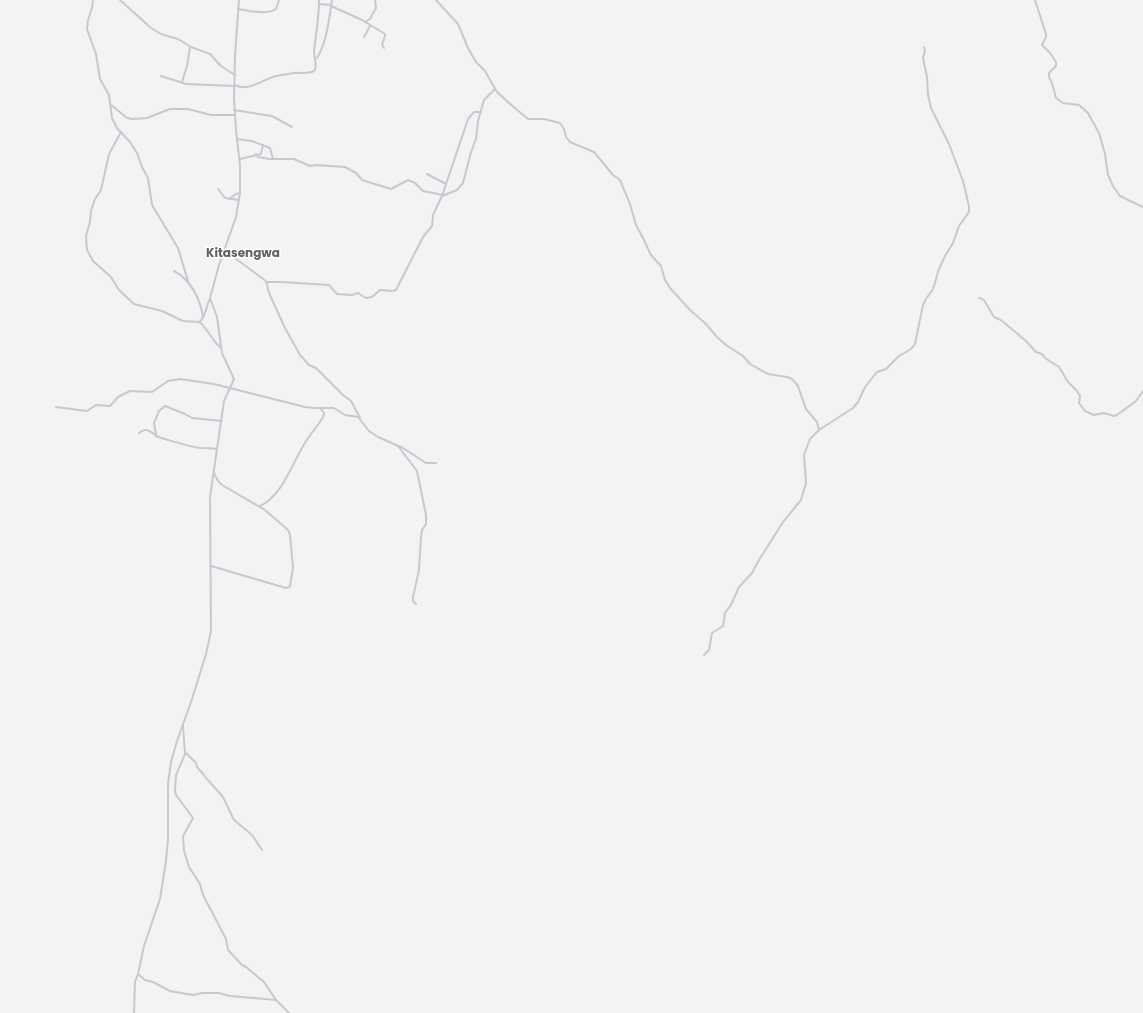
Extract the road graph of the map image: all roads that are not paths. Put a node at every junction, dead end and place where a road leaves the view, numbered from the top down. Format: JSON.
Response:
{"nodes":[{"id":1,"x":93,"y":0,"type":"edge"},
{"id":2,"x":120,"y":0,"type":"edge"},
{"id":3,"x":239,"y":0,"type":"edge"},
{"id":4,"x":279,"y":0,"type":"edge"},
{"id":5,"x":319,"y":0,"type":"edge"},
{"id":6,"x":332,"y":0,"type":"edge"},
{"id":7,"x":375,"y":0,"type":"edge"},
{"id":8,"x":436,"y":0,"type":"edge"},
{"id":9,"x":1034,"y":0,"type":"edge"},
{"id":10,"x":319,"y":4,"type":"junction"},
{"id":11,"x":331,"y":5,"type":"junction"},
{"id":12,"x":238,"y":9,"type":"junction"},
{"id":13,"x":365,"y":22,"type":"junction"},
{"id":14,"x":370,"y":26,"type":"junction"},
{"id":15,"x":364,"y":36,"type":"dead end"},
{"id":16,"x":190,"y":47,"type":"junction"},
{"id":17,"x":924,"y":47,"type":"dead end"},
{"id":18,"x":384,"y":48,"type":"dead end"},
{"id":19,"x":316,"y":59,"type":"junction"},
{"id":20,"x":235,"y":75,"type":"junction"},
{"id":21,"x":161,"y":76,"type":"dead end"},
{"id":22,"x":182,"y":82,"type":"junction"},
{"id":23,"x":234,"y":85,"type":"junction"},
{"id":24,"x":496,"y":89,"type":"junction"},
{"id":25,"x":110,"y":104,"type":"junction"},
{"id":26,"x":234,"y":110,"type":"junction"},
{"id":27,"x":481,"y":112,"type":"junction"},
{"id":28,"x":234,"y":115,"type":"junction"},
{"id":29,"x":292,"y":127,"type":"dead end"},
{"id":30,"x":121,"y":132,"type":"junction"},
{"id":31,"x":237,"y":139,"type":"junction"},
{"id":32,"x":264,"y":145,"type":"junction"},
{"id":33,"x":256,"y":154,"type":"junction"},
{"id":34,"x":240,"y":159,"type":"junction"},
{"id":35,"x":273,"y":159,"type":"junction"},
{"id":36,"x":427,"y":174,"type":"dead end"},
{"id":37,"x":446,"y":184,"type":"junction"},
{"id":38,"x":218,"y":189,"type":"dead end"},
{"id":39,"x":240,"y":193,"type":"junction"},
{"id":40,"x":442,"y":196,"type":"junction"},
{"id":41,"x":229,"y":199,"type":"junction"},
{"id":42,"x":239,"y":200,"type":"junction"},
{"id":43,"x":1143,"y":208,"type":"edge"},
{"id":44,"x":224,"y":250,"type":"junction"},
{"id":45,"x":174,"y":271,"type":"dead end"},
{"id":46,"x":188,"y":281,"type":"junction"},
{"id":47,"x":267,"y":282,"type":"junction"},
{"id":48,"x":210,"y":298,"type":"junction"},
{"id":49,"x":978,"y":298,"type":"dead end"},
{"id":50,"x":203,"y":318,"type":"junction"},
{"id":51,"x":199,"y":322,"type":"junction"},
{"id":52,"x":221,"y":348,"type":"junction"},
{"id":53,"x":230,"y":388,"type":"junction"},
{"id":54,"x":1143,"y":391,"type":"edge"},
{"id":55,"x":56,"y":407,"type":"dead end"},
{"id":56,"x":321,"y":408,"type":"junction"},
{"id":57,"x":361,"y":419,"type":"junction"},
{"id":58,"x":222,"y":421,"type":"junction"},
{"id":59,"x":820,"y":427,"type":"junction"},
{"id":60,"x":139,"y":433,"type":"dead end"},
{"id":61,"x":157,"y":437,"type":"junction"},
{"id":62,"x":398,"y":445,"type":"junction"},
{"id":63,"x":216,"y":449,"type":"junction"},
{"id":64,"x":436,"y":463,"type":"dead end"},
{"id":65,"x":213,"y":472,"type":"junction"},
{"id":66,"x":260,"y":506,"type":"junction"},
{"id":67,"x":211,"y":566,"type":"junction"},
{"id":68,"x":416,"y":604,"type":"dead end"},
{"id":69,"x":704,"y":655,"type":"dead end"},
{"id":70,"x":183,"y":725,"type":"junction"},
{"id":71,"x":184,"y":751,"type":"junction"},
{"id":72,"x":262,"y":850,"type":"dead end"},
{"id":73,"x":138,"y":974,"type":"junction"},
{"id":74,"x":276,"y":1000,"type":"junction"},
{"id":75,"x":134,"y":1013,"type":"edge"},
{"id":76,"x":289,"y":1013,"type":"edge"}],
"edges":[{"from":1,"to":25,"type":"street"},
{"from":2,"to":16,"type":"street"},
{"from":3,"to":12,"type":"street"},
{"from":4,"to":12,"type":"street"},
{"from":5,"to":10,"type":"street"},
{"from":6,"to":11,"type":"street"},
{"from":7,"to":13,"type":"street"},
{"from":8,"to":24,"type":"street"},
{"from":9,"to":43,"type":"street"},
{"from":10,"to":11,"type":"street"},
{"from":10,"to":19,"type":"street"},
{"from":11,"to":13,"type":"street"},
{"from":11,"to":19,"type":"street"},
{"from":12,"to":20,"type":"street"},
{"from":13,"to":14,"type":"street"},
{"from":14,"to":15,"type":"street"},
{"from":14,"to":18,"type":"street"},
{"from":16,"to":20,"type":"street"},
{"from":16,"to":22,"type":"street"},
{"from":17,"to":59,"type":"street"},
{"from":19,"to":23,"type":"street"},
{"from":20,"to":23,"type":"street"},
{"from":21,"to":22,"type":"street"},
{"from":22,"to":23,"type":"street"},
{"from":23,"to":26,"type":"street"},
{"from":24,"to":27,"type":"street"},
{"from":24,"to":59,"type":"street"},
{"from":25,"to":28,"type":"street"},
{"from":25,"to":30,"type":"street"},
{"from":26,"to":28,"type":"street"},
{"from":26,"to":29,"type":"street"},
{"from":27,"to":37,"type":"street"},
{"from":27,"to":40,"type":"street"},
{"from":28,"to":31,"type":"street"},
{"from":30,"to":46,"type":"street"},
{"from":30,"to":51,"type":"street"},
{"from":31,"to":32,"type":"street"},
{"from":31,"to":34,"type":"street"},
{"from":32,"to":33,"type":"street"},
{"from":32,"to":35,"type":"street"},
{"from":33,"to":34,"type":"street"},
{"from":33,"to":35,"type":"street"},
{"from":34,"to":39,"type":"street"},
{"from":35,"to":40,"type":"street"},
{"from":36,"to":37,"type":"street"},
{"from":37,"to":40,"type":"street"},
{"from":38,"to":41,"type":"street"},
{"from":39,"to":41,"type":"street"},
{"from":39,"to":42,"type":"street"},
{"from":40,"to":47,"type":"street"},
{"from":41,"to":42,"type":"street"},
{"from":42,"to":44,"type":"street"},
{"from":44,"to":47,"type":"street"},
{"from":44,"to":48,"type":"street"},
{"from":45,"to":46,"type":"street"},
{"from":46,"to":50,"type":"street"},
{"from":47,"to":57,"type":"street"},
{"from":48,"to":50,"type":"street"},
{"from":48,"to":52,"type":"street"},
{"from":49,"to":54,"type":"street"},
{"from":50,"to":51,"type":"street"},
{"from":51,"to":52,"type":"street"},
{"from":52,"to":53,"type":"street"},
{"from":53,"to":55,"type":"street"},
{"from":53,"to":56,"type":"street"},
{"from":53,"to":58,"type":"street"},
{"from":56,"to":57,"type":"street"},
{"from":56,"to":66,"type":"street"},
{"from":57,"to":62,"type":"street"},
{"from":58,"to":61,"type":"street"},
{"from":58,"to":63,"type":"street"},
{"from":59,"to":69,"type":"street"},
{"from":60,"to":61,"type":"street"},
{"from":61,"to":63,"type":"street"},
{"from":62,"to":64,"type":"street"},
{"from":62,"to":68,"type":"street"},
{"from":63,"to":65,"type":"street"},
{"from":65,"to":66,"type":"street"},
{"from":65,"to":67,"type":"street"},
{"from":66,"to":67,"type":"street"},
{"from":67,"to":70,"type":"street"},
{"from":70,"to":71,"type":"street"},
{"from":70,"to":73,"type":"street"},
{"from":71,"to":72,"type":"street"},
{"from":71,"to":74,"type":"street"},
{"from":73,"to":74,"type":"street"},
{"from":73,"to":75,"type":"street"},
{"from":74,"to":76,"type":"street"}]}
